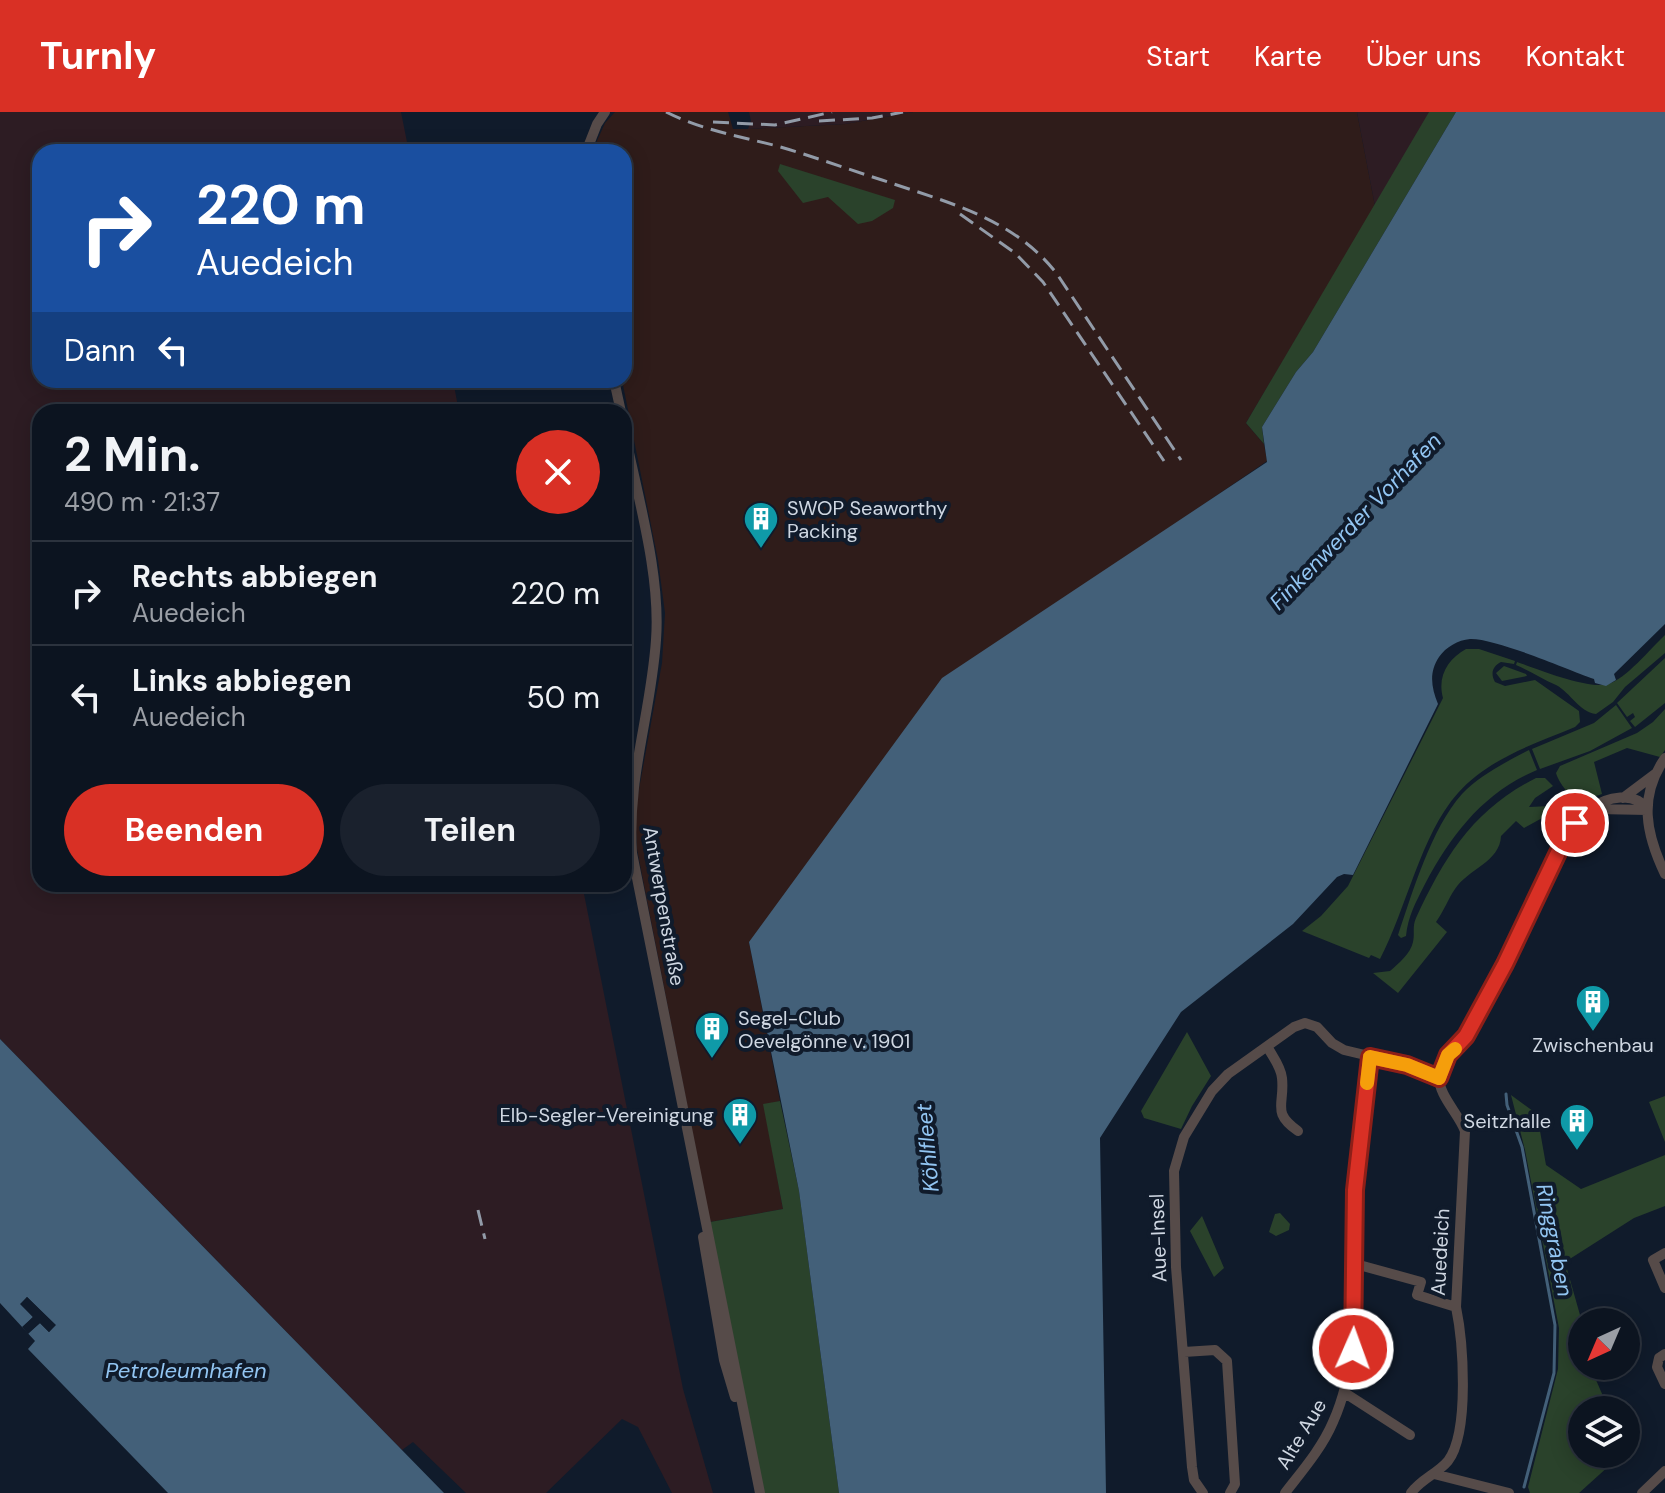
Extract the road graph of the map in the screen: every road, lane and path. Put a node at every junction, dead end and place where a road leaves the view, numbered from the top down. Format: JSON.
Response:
{"nodes":[{"id":1,"x":605,"y":112,"type":"edge"},
{"id":2,"x":589,"y":144,"type":"edge"},
{"id":3,"x":632,"y":473,"type":"edge"},
{"id":4,"x":1665,"y":758,"type":"edge"},
{"id":5,"x":1656,"y":773,"type":"junction"},
{"id":6,"x":632,"y":790,"type":"edge"},
{"id":7,"x":1623,"y":798,"type":"junction"},
{"id":8,"x":1647,"y":810,"type":"junction"},
{"id":9,"x":1582,"y":815,"type":"junction"},
{"id":10,"x":632,"y":853,"type":"edge"},
{"id":11,"x":1665,"y":874,"type":"edge"},
{"id":12,"x":1268,"y":1048,"type":"junction"},
{"id":13,"x":1370,"y":1057,"type":"junction"},
{"id":14,"x":1439,"y":1078,"type":"junction"},
{"id":15,"x":1298,"y":1131,"type":"dead end"},
{"id":16,"x":1665,"y":1253,"type":"edge"},
{"id":17,"x":1352,"y":1263,"type":"junction"},
{"id":18,"x":1665,"y":1288,"type":"edge"},
{"id":19,"x":1456,"y":1307,"type":"junction"},
{"id":20,"x":1184,"y":1352,"type":"junction"},
{"id":21,"x":1662,"y":1356,"type":"edge"},
{"id":22,"x":1665,"y":1384,"type":"edge"},
{"id":23,"x":1345,"y":1393,"type":"junction"},
{"id":24,"x":1410,"y":1435,"type":"dead end"},
{"id":25,"x":1665,"y":1471,"type":"edge"},
{"id":26,"x":1434,"y":1474,"type":"junction"},
{"id":27,"x":1471,"y":1488,"type":"edge"},
{"id":28,"x":760,"y":1493,"type":"edge"},
{"id":29,"x":1203,"y":1493,"type":"edge"},
{"id":30,"x":1230,"y":1493,"type":"edge"},
{"id":31,"x":1285,"y":1493,"type":"edge"},
{"id":32,"x":1411,"y":1493,"type":"edge"},
{"id":33,"x":1509,"y":1493,"type":"edge"},
{"id":34,"x":1642,"y":1493,"type":"edge"}],
"edges":[{"from":1,"to":2,"type":"street"},
{"from":3,"to":6,"type":"street","name":"Antwerpenstraße"},
{"from":4,"to":5,"type":"street"},
{"from":5,"to":7,"type":"street"},
{"from":5,"to":8,"type":"street"},
{"from":7,"to":8,"type":"street"},
{"from":7,"to":9,"type":"street"},
{"from":8,"to":9,"type":"street"},
{"from":8,"to":11,"type":"street"},
{"from":9,"to":14,"type":"street"},
{"from":10,"to":28,"type":"street","name":"Antwerpenstraße"},
{"from":12,"to":13,"type":"street"},
{"from":12,"to":15,"type":"street"},
{"from":12,"to":20,"type":"street","name":"Aue-Insel"},
{"from":13,"to":14,"type":"street"},
{"from":13,"to":17,"type":"street","name":"Alte Aue"},
{"from":14,"to":19,"type":"street","name":"Auedeich"},
{"from":16,"to":18,"type":"street"},
{"from":17,"to":19,"type":"street"},
{"from":17,"to":23,"type":"street","name":"Alte Aue"},
{"from":19,"to":26,"type":"street","name":"Auedeich"},
{"from":20,"to":29,"type":"street","name":"Aue-Insel"},
{"from":20,"to":30,"type":"street"},
{"from":21,"to":22,"type":"street"},
{"from":23,"to":24,"type":"street"},
{"from":23,"to":31,"type":"street","name":"Alte Aue"},
{"from":25,"to":34,"type":"street"},
{"from":26,"to":27,"type":"street"},
{"from":26,"to":32,"type":"street","name":"Auedeich"},
{"from":27,"to":33,"type":"street"}]}
